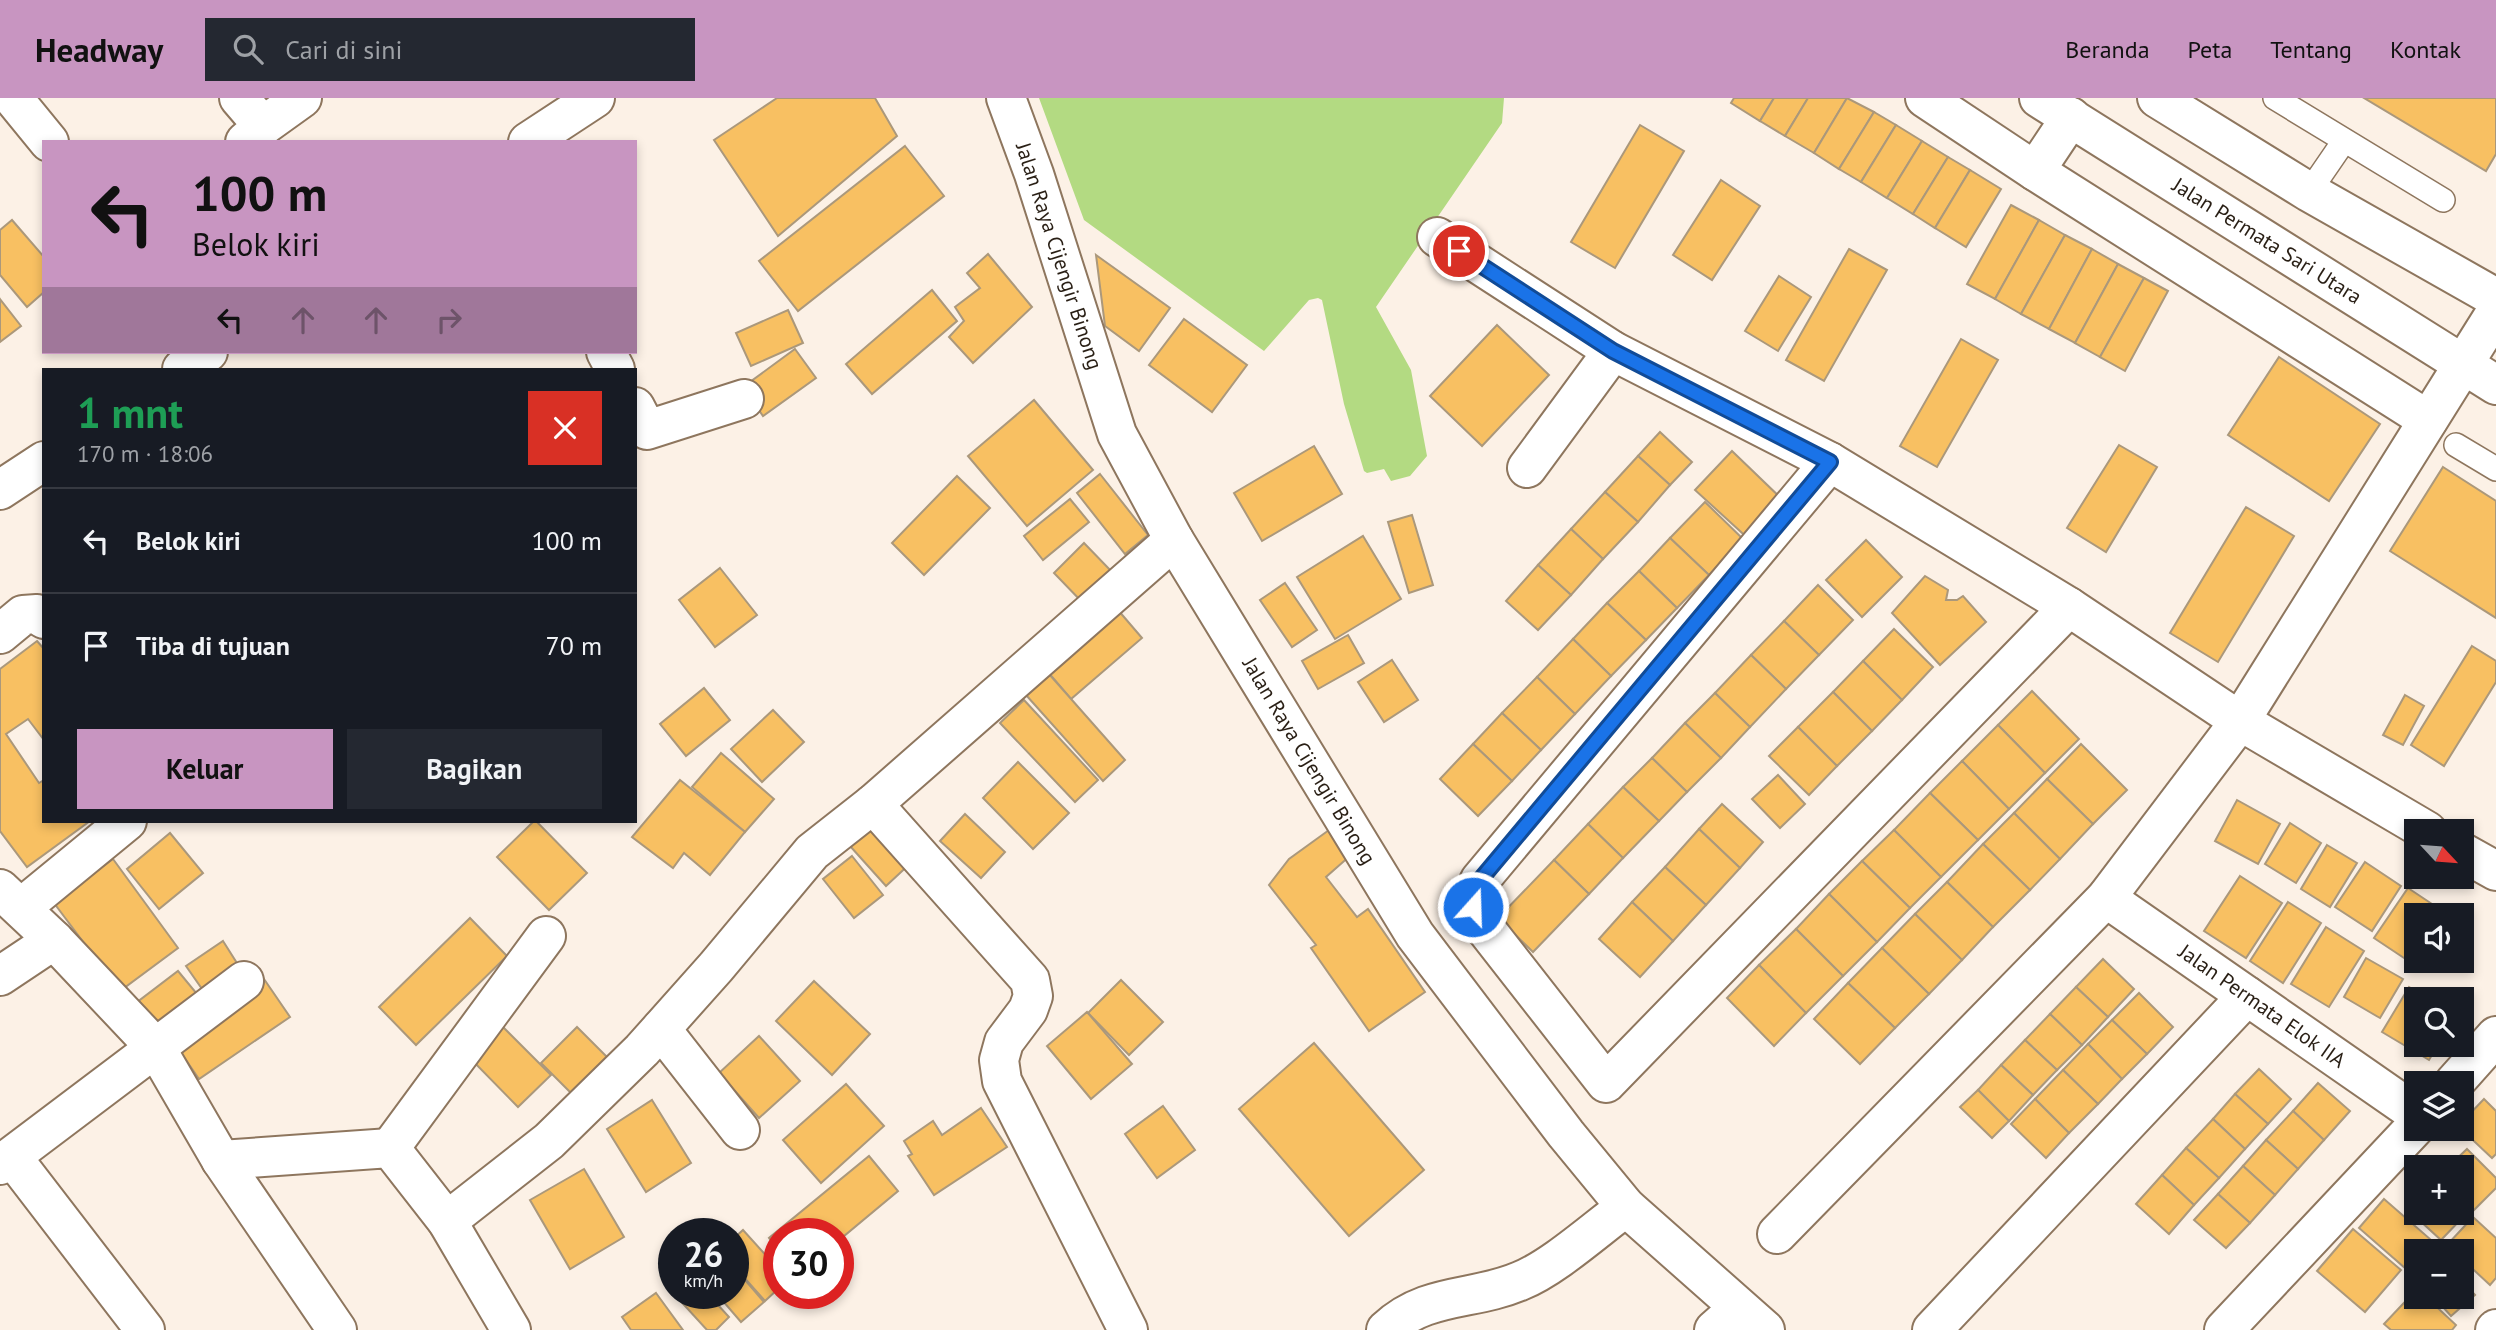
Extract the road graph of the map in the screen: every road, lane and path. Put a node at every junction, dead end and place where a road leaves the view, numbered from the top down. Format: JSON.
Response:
{"nodes":[{"id":1,"x":13,"y":98,"type":"edge"},
{"id":2,"x":302,"y":98,"type":"edge"},
{"id":3,"x":1006,"y":98,"type":"edge"},
{"id":4,"x":1925,"y":98,"type":"edge"},
{"id":5,"x":2039,"y":98,"type":"edge"},
{"id":6,"x":2275,"y":98,"type":"edge"},
{"id":7,"x":2175,"y":103,"type":"edge"},
{"id":8,"x":583,"y":117,"type":"edge"},
{"id":9,"x":2071,"y":117,"type":"junction"},
{"id":10,"x":249,"y":122,"type":"edge"},
{"id":11,"x":47,"y":140,"type":"edge"},
{"id":12,"x":532,"y":140,"type":"edge"},
{"id":13,"x":2344,"y":141,"type":"junction"},
{"id":14,"x":2035,"y":171,"type":"junction"},
{"id":15,"x":2308,"y":192,"type":"junction"},
{"id":16,"x":2443,"y":200,"type":"dead end"},
{"id":17,"x":1437,"y":237,"type":"dead end"},
{"id":18,"x":2496,"y":298,"type":"edge"},
{"id":19,"x":2496,"y":312,"type":"edge"},
{"id":20,"x":1613,"y":351,"type":"junction"},
{"id":21,"x":205,"y":354,"type":"edge"},
{"id":22,"x":2463,"y":365,"type":"junction"},
{"id":23,"x":184,"y":368,"type":"edge"},
{"id":24,"x":2496,"y":385,"type":"edge"},
{"id":25,"x":744,"y":398,"type":"dead end"},
{"id":26,"x":639,"y":425,"type":"edge"},
{"id":27,"x":2442,"y":432,"type":"junction"},
{"id":28,"x":42,"y":462,"type":"edge"},
{"id":29,"x":1830,"y":462,"type":"junction"},
{"id":30,"x":1527,"y":468,"type":"dead end"},
{"id":31,"x":2496,"y":469,"type":"edge"},
{"id":32,"x":0,"y":490,"type":"edge"},
{"id":33,"x":1174,"y":540,"type":"junction"},
{"id":34,"x":2069,"y":607,"type":"junction"},
{"id":35,"x":42,"y":618,"type":"edge"},
{"id":36,"x":0,"y":634,"type":"edge"},
{"id":37,"x":2239,"y":721,"type":"junction"},
{"id":38,"x":873,"y":804,"type":"junction"},
{"id":39,"x":2406,"y":819,"type":"edge"},
{"id":40,"x":124,"y":823,"type":"edge"},
{"id":41,"x":2474,"y":859,"type":"edge"},
{"id":42,"x":2496,"y":872,"type":"edge"},
{"id":43,"x":2106,"y":898,"type":"junction"},
{"id":44,"x":10,"y":899,"type":"edge"},
{"id":45,"x":546,"y":936,"type":"dead end"},
{"id":46,"x":54,"y":940,"type":"junction"},
{"id":47,"x":0,"y":976,"type":"edge"},
{"id":48,"x":244,"y":981,"type":"dead end"},
{"id":49,"x":2247,"y":996,"type":"junction"},
{"id":50,"x":661,"y":1028,"type":"junction"},
{"id":51,"x":2496,"y":1036,"type":"edge"},
{"id":52,"x":156,"y":1048,"type":"junction"},
{"id":53,"x":2465,"y":1071,"type":"edge"},
{"id":54,"x":2404,"y":1105,"type":"edge"},
{"id":55,"x":740,"y":1130,"type":"dead end"},
{"id":56,"x":2404,"y":1139,"type":"edge"},
{"id":57,"x":390,"y":1148,"type":"junction"},
{"id":58,"x":220,"y":1160,"type":"junction"},
{"id":59,"x":6,"y":1161,"type":"edge"},
{"id":60,"x":1626,"y":1207,"type":"junction"},
{"id":61,"x":447,"y":1221,"type":"junction"},
{"id":62,"x":1777,"y":1234,"type":"dead end"},
{"id":63,"x":1739,"y":1323,"type":"edge"},
{"id":64,"x":145,"y":1330,"type":"edge"},
{"id":65,"x":337,"y":1330,"type":"edge"},
{"id":66,"x":511,"y":1330,"type":"edge"},
{"id":67,"x":1128,"y":1330,"type":"edge"},
{"id":68,"x":1386,"y":1330,"type":"edge"},
{"id":69,"x":1932,"y":1330,"type":"edge"},
{"id":70,"x":2224,"y":1330,"type":"edge"}],
"edges":[{"from":1,"to":11,"type":"street"},
{"from":2,"to":10,"type":"street"},
{"from":3,"to":33,"type":"street","name":"Jalan Raya Cijengir Binong"},
{"from":4,"to":14,"type":"street"},
{"from":5,"to":9,"type":"street","name":"Jalan Permata Sari Utara"},
{"from":6,"to":13,"type":"lane"},
{"from":7,"to":15,"type":"street"},
{"from":8,"to":12,"type":"street"},
{"from":9,"to":14,"type":"street"},
{"from":9,"to":22,"type":"street","name":"Jalan Permata Sari Utara"},
{"from":13,"to":15,"type":"lane"},
{"from":13,"to":16,"type":"lane"},
{"from":14,"to":27,"type":"street"},
{"from":15,"to":18,"type":"street"},
{"from":17,"to":20,"type":"street"},
{"from":19,"to":22,"type":"street"},
{"from":20,"to":29,"type":"street"},
{"from":20,"to":30,"type":"street"},
{"from":21,"to":23,"type":"street"},
{"from":22,"to":24,"type":"street","name":"Jalan Permata Sari Utara"},
{"from":22,"to":27,"type":"street"},
{"from":25,"to":26,"type":"street"},
{"from":27,"to":31,"type":"lane"},
{"from":27,"to":37,"type":"street"},
{"from":28,"to":32,"type":"street"},
{"from":29,"to":34,"type":"street"},
{"from":29,"to":34,"type":"street"},
{"from":33,"to":38,"type":"street"},
{"from":33,"to":60,"type":"street","name":"Jalan Raya Cijengir Binong"},
{"from":34,"to":37,"type":"street"},
{"from":35,"to":36,"type":"street"},
{"from":37,"to":39,"type":"street"},
{"from":37,"to":43,"type":"street"},
{"from":38,"to":50,"type":"street"},
{"from":38,"to":67,"type":"street"},
{"from":40,"to":44,"type":"street"},
{"from":41,"to":42,"type":"street"},
{"from":43,"to":49,"type":"street","name":"Jalan Permata Elok IIA"},
{"from":43,"to":62,"type":"street"},
{"from":44,"to":46,"type":"street"},
{"from":45,"to":57,"type":"street"},
{"from":46,"to":47,"type":"street"},
{"from":46,"to":52,"type":"street"},
{"from":48,"to":52,"type":"street"},
{"from":49,"to":54,"type":"street","name":"Jalan Permata Elok IIA"},
{"from":49,"to":69,"type":"street"},
{"from":50,"to":55,"type":"street"},
{"from":50,"to":61,"type":"street"},
{"from":51,"to":53,"type":"street"},
{"from":52,"to":58,"type":"street"},
{"from":52,"to":59,"type":"street"},
{"from":56,"to":70,"type":"street"},
{"from":57,"to":58,"type":"street"},
{"from":57,"to":61,"type":"street"},
{"from":58,"to":65,"type":"street"},
{"from":59,"to":64,"type":"street"},
{"from":60,"to":63,"type":"street","name":"Jalan Raya Cijengir Binong"},
{"from":60,"to":68,"type":"street"},
{"from":61,"to":66,"type":"street"}]}
